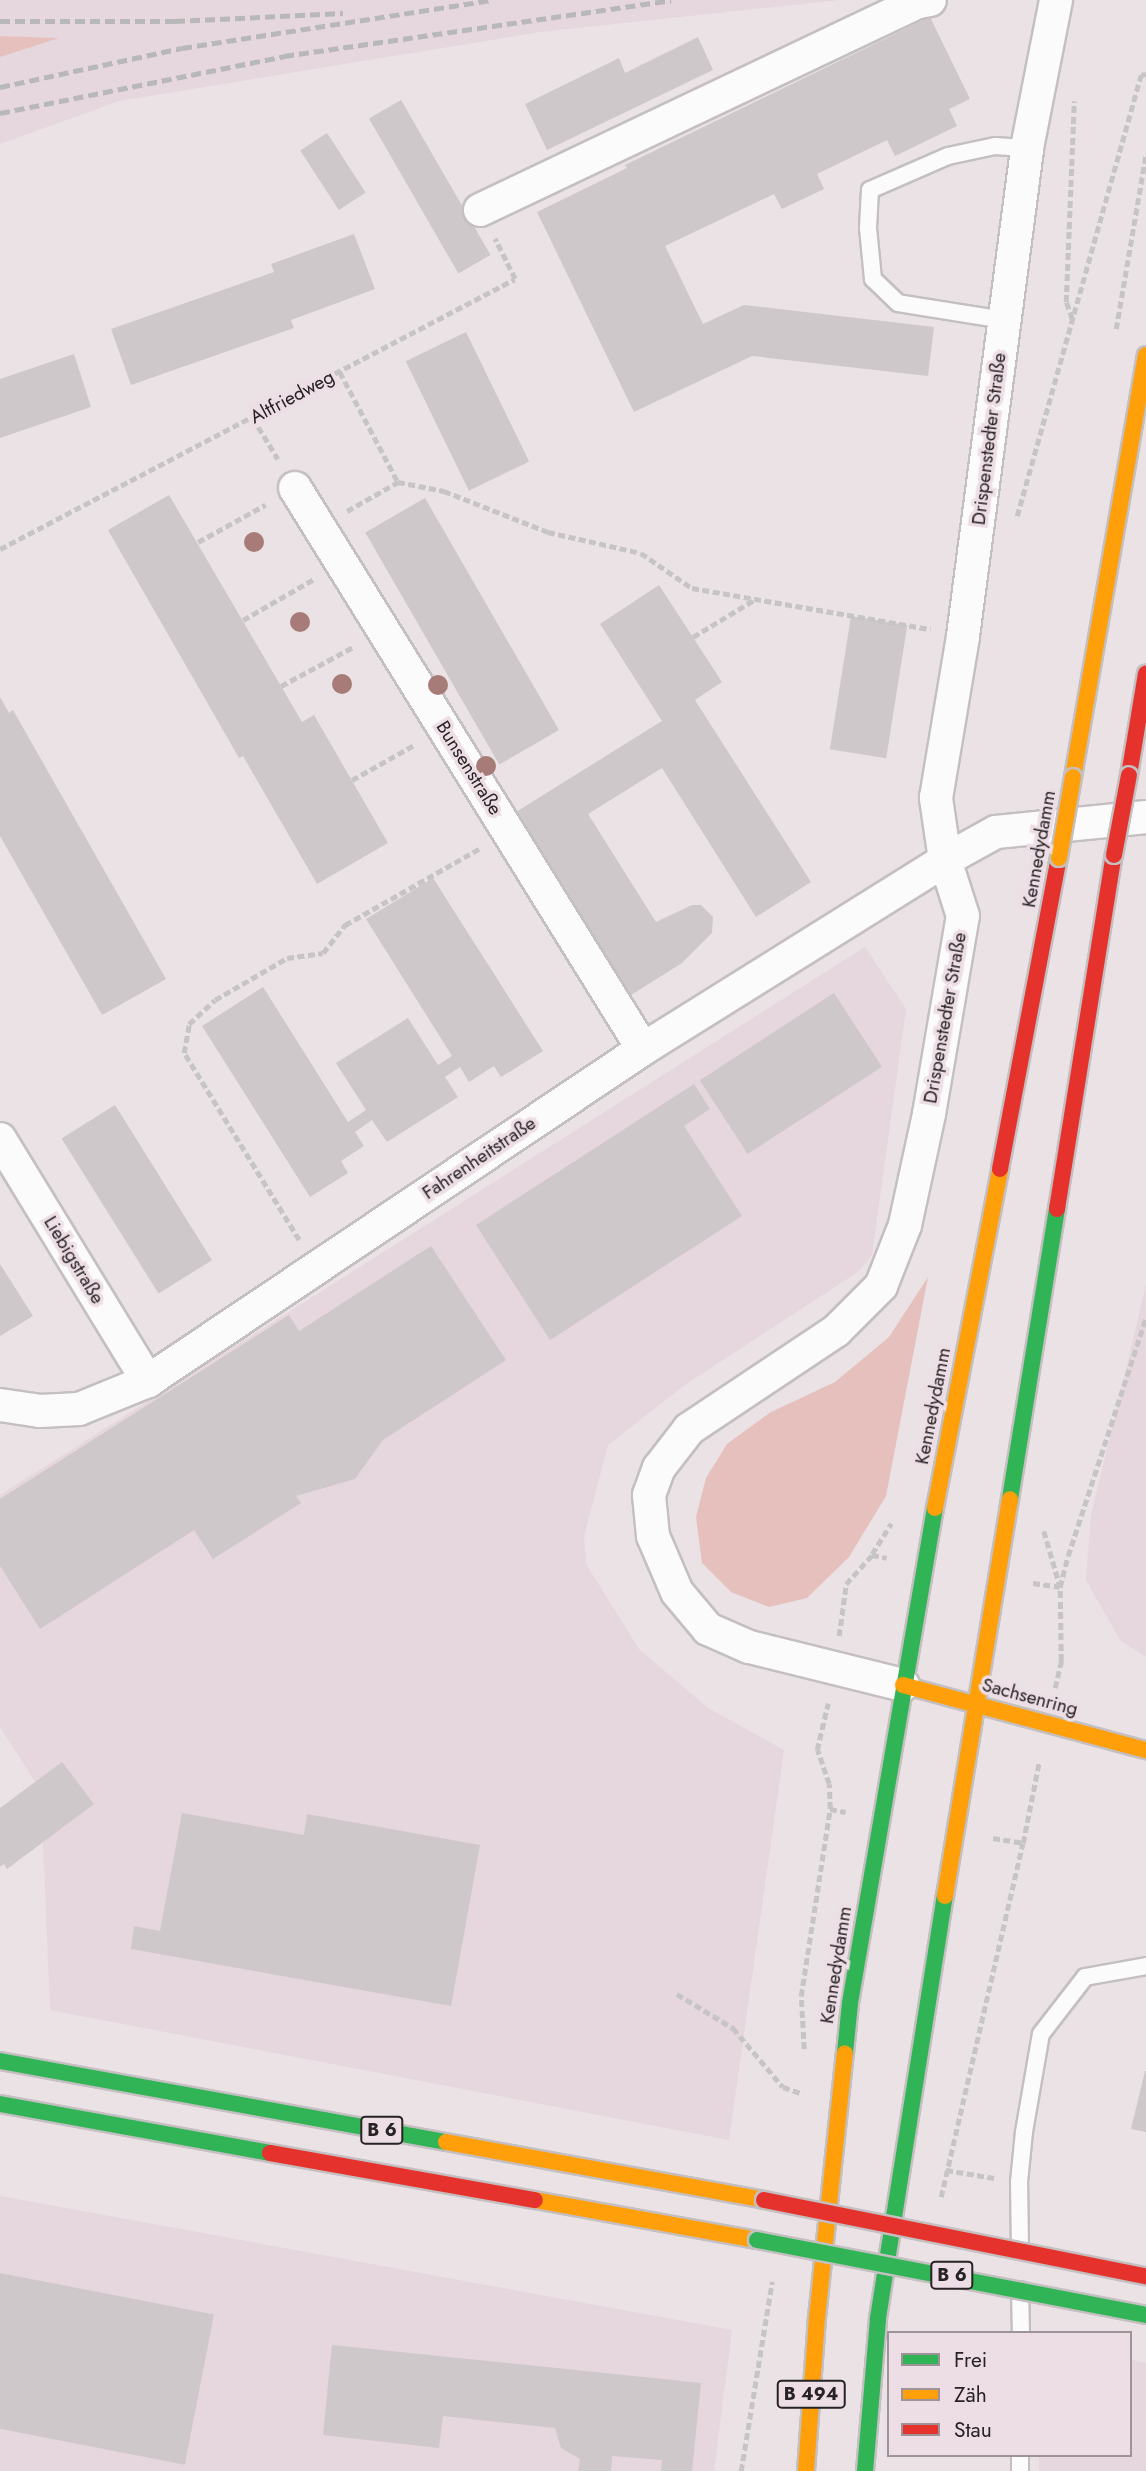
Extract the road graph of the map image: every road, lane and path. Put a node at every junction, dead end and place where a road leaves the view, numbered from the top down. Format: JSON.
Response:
{"nodes":[{"id":1,"x":930,"y":0,"type":"edge"},
{"id":2,"x":1056,"y":0,"type":"edge"},
{"id":3,"x":1146,"y":74,"type":"edge"},
{"id":4,"x":1074,"y":98,"type":"dead end"},
{"id":5,"x":1027,"y":148,"type":"junction"},
{"id":6,"x":480,"y":210,"type":"joint"},
{"id":7,"x":1004,"y":320,"type":"junction"},
{"id":8,"x":1072,"y":320,"type":"junction"},
{"id":9,"x":1146,"y":355,"type":"edge"},
{"id":10,"x":340,"y":372,"type":"junction"},
{"id":11,"x":253,"y":418,"type":"junction"},
{"id":12,"x":398,"y":482,"type":"junction"},
{"id":13,"x":295,"y":488,"type":"junction"},
{"id":14,"x":1016,"y":519,"type":"dead end"},
{"id":15,"x":320,"y":528,"type":"junction"},
{"id":16,"x":198,"y":542,"type":"dead end"},
{"id":17,"x":0,"y":549,"type":"edge"},
{"id":18,"x":342,"y":563,"type":"junction"},
{"id":19,"x":755,"y":599,"type":"junction"},
{"id":20,"x":243,"y":620,"type":"dead end"},
{"id":21,"x":383,"y":630,"type":"junction"},
{"id":22,"x":963,"y":636,"type":"junction"},
{"id":23,"x":693,"y":637,"type":"dead end"},
{"id":24,"x":1146,"y":674,"type":"edge"},
{"id":25,"x":281,"y":686,"type":"dead end"},
{"id":26,"x":444,"y":729,"type":"junction"},
{"id":27,"x":352,"y":780,"type":"dead end"},
{"id":28,"x":1146,"y":817,"type":"edge"},
{"id":29,"x":508,"y":832,"type":"junction"},
{"id":30,"x":945,"y":860,"type":"junction"},
{"id":31,"x":643,"y":1049,"type":"junction"},
{"id":32,"x":0,"y":1139,"type":"edge"},
{"id":33,"x":316,"y":1268,"type":"junction"},
{"id":34,"x":1146,"y":1318,"type":"edge"},
{"id":35,"x":148,"y":1381,"type":"junction"},
{"id":36,"x":0,"y":1405,"type":"edge"},
{"id":37,"x":925,"y":1565,"type":"junction"},
{"id":38,"x":835,"y":1669,"type":"junction"},
{"id":39,"x":903,"y":1685,"type":"junction"},
{"id":40,"x":976,"y":1704,"type":"junction"},
{"id":41,"x":1046,"y":1722,"type":"junction"},
{"id":42,"x":1146,"y":1750,"type":"edge"},
{"id":43,"x":1146,"y":1966,"type":"edge"},
{"id":44,"x":677,"y":1994,"type":"dead end"},
{"id":45,"x":805,"y":2058,"type":"dead end"},
{"id":46,"x":0,"y":2061,"type":"edge"},
{"id":47,"x":807,"y":2083,"type":"dead end"},
{"id":48,"x":0,"y":2104,"type":"edge"},
{"id":49,"x":938,"y":2210,"type":"dead end"},
{"id":50,"x":774,"y":2272,"type":"dead end"},
{"id":51,"x":1146,"y":2276,"type":"edge"},
{"id":52,"x":1146,"y":2315,"type":"edge"},
{"id":53,"x":1021,"y":2331,"type":"edge"},
{"id":54,"x":741,"y":2471,"type":"edge"},
{"id":55,"x":806,"y":2471,"type":"edge"},
{"id":56,"x":865,"y":2471,"type":"edge"}],
"edges":[{"from":1,"to":6,"type":"street"},
{"from":2,"to":5,"type":"street","name":"Drispenstedter Straße"},
{"from":3,"to":8,"type":"path"},
{"from":4,"to":8,"type":"path"},
{"from":5,"to":7,"type":"street","name":"Drispenstedter Straße"},
{"from":5,"to":7,"type":"lane"},
{"from":6,"to":10,"type":"path","name":"Altfriedweg"},
{"from":7,"to":22,"type":"street","name":"Drispenstedter Straße"},
{"from":8,"to":14,"type":"path"},
{"from":9,"to":37,"type":"main road","name":"Kennedydamm","bridge":true},
{"from":10,"to":11,"type":"path","name":"Altfriedweg"},
{"from":10,"to":12,"type":"path"},
{"from":11,"to":13,"type":"path"},
{"from":11,"to":17,"type":"path","name":"Altfriedweg"},
{"from":12,"to":15,"type":"path"},
{"from":12,"to":19,"type":"path"},
{"from":13,"to":15,"type":"street","name":"Bunsenstraße"},
{"from":13,"to":16,"type":"path"},
{"from":15,"to":18,"type":"street","name":"Bunsenstraße"},
{"from":18,"to":20,"type":"path"},
{"from":18,"to":21,"type":"street","name":"Bunsenstraße"},
{"from":19,"to":22,"type":"path"},
{"from":19,"to":23,"type":"path"},
{"from":21,"to":25,"type":"path"},
{"from":21,"to":26,"type":"street","name":"Bunsenstraße"},
{"from":22,"to":30,"type":"street","name":"Drispenstedter Straße"},
{"from":24,"to":40,"type":"main road","bridge":true},
{"from":26,"to":27,"type":"path"},
{"from":26,"to":29,"type":"street","name":"Bunsenstraße"},
{"from":28,"to":30,"type":"street","name":"Fahrenheitstraße"},
{"from":29,"to":31,"type":"street","name":"Bunsenstraße"},
{"from":29,"to":33,"type":"path"},
{"from":30,"to":31,"type":"street","name":"Fahrenheitstraße"},
{"from":30,"to":38,"type":"street","name":"Drispenstedter Straße"},
{"from":31,"to":33,"type":"street","name":"Fahrenheitstraße"},
{"from":32,"to":35,"type":"street","name":"Liebigstraße"},
{"from":33,"to":35,"type":"street","name":"Fahrenheitstraße"},
{"from":34,"to":41,"type":"path"},
{"from":35,"to":36,"type":"street","name":"Fahrenheitstraße"},
{"from":37,"to":38,"type":"path"},
{"from":37,"to":39,"type":"main road","name":"Kennedydamm"},
{"from":38,"to":39,"type":"street","name":"Drispenstedter Straße"},
{"from":38,"to":45,"type":"path"},
{"from":39,"to":40,"type":"main road","name":"Sachsenring"},
{"from":39,"to":55,"type":"main road","name":"Kennedydamm","number":"B 494"},
{"from":40,"to":41,"type":"main road","name":"Sachsenring"},
{"from":40,"to":56,"type":"main road","number":"B 494"},
{"from":41,"to":42,"type":"main road","name":"Sachsenring"},
{"from":41,"to":49,"type":"path"},
{"from":43,"to":53,"type":"lane"},
{"from":44,"to":47,"type":"path"},
{"from":46,"to":51,"type":"main road","number":"B 6","bridge":true},
{"from":48,"to":52,"type":"main road","number":"B 6","bridge":true},
{"from":50,"to":54,"type":"path"}]}
